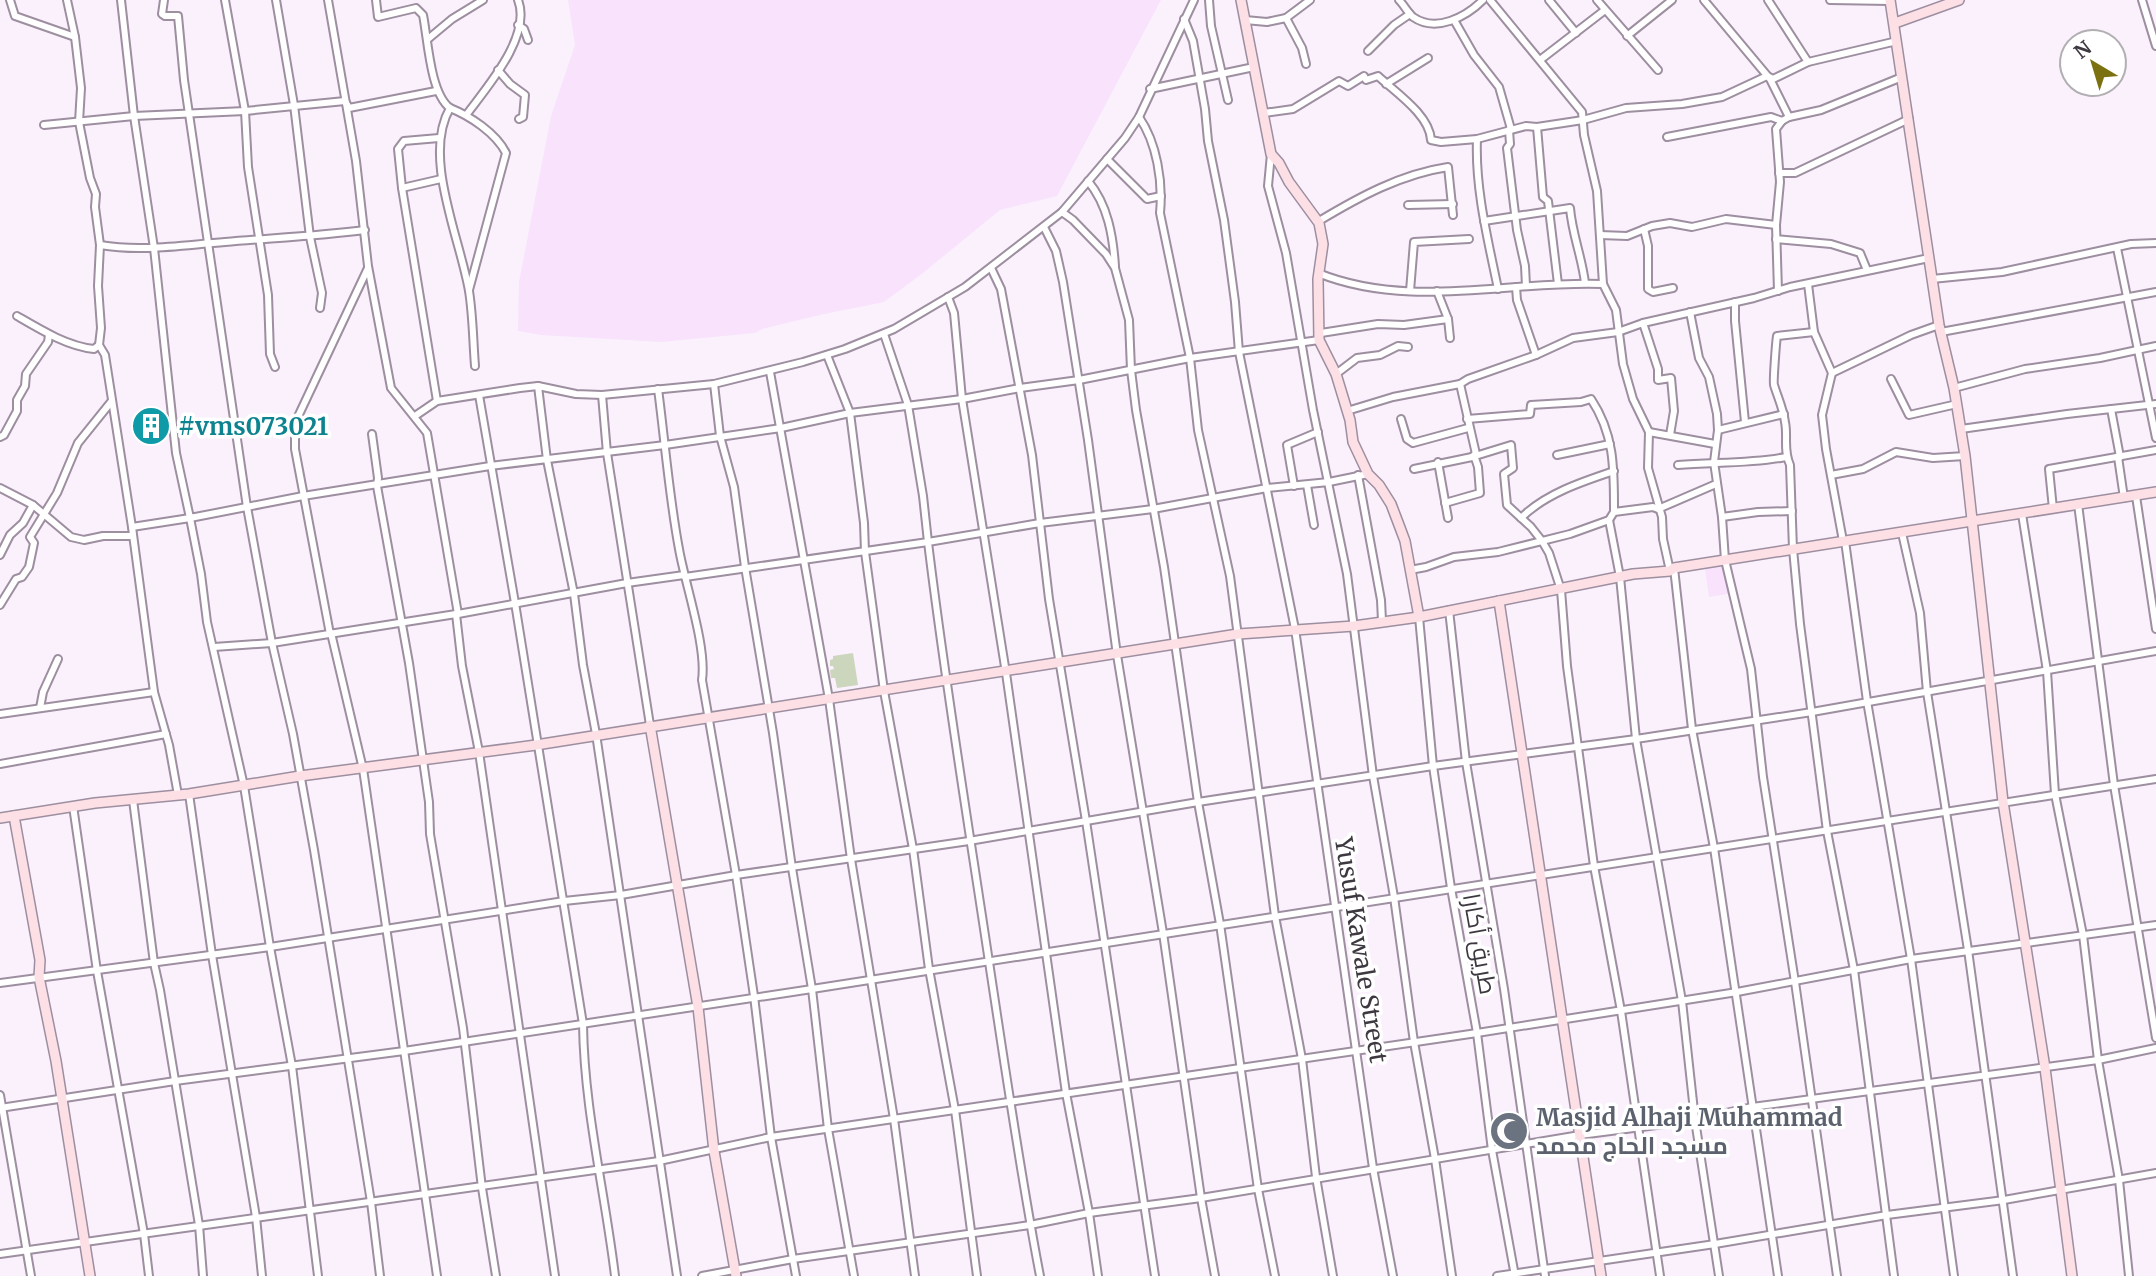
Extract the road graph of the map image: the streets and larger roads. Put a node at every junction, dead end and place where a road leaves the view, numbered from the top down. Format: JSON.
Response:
{"nodes":[{"id":1,"x":9,"y":0,"type":"edge"},
{"id":2,"x":67,"y":0,"type":"edge"},
{"id":3,"x":121,"y":0,"type":"edge"},
{"id":4,"x":164,"y":0,"type":"edge"},
{"id":5,"x":225,"y":0,"type":"edge"},
{"id":6,"x":276,"y":0,"type":"edge"},
{"id":7,"x":328,"y":0,"type":"edge"},
{"id":8,"x":376,"y":0,"type":"edge"},
{"id":9,"x":483,"y":0,"type":"edge"},
{"id":10,"x":518,"y":0,"type":"edge"},
{"id":11,"x":1194,"y":0,"type":"edge"},
{"id":12,"x":1209,"y":0,"type":"edge"},
{"id":13,"x":1241,"y":0,"type":"edge"},
{"id":14,"x":1310,"y":0,"type":"edge"},
{"id":15,"x":1399,"y":0,"type":"edge"},
{"id":16,"x":1483,"y":0,"type":"edge"},
{"id":17,"x":1490,"y":0,"type":"edge"},
{"id":18,"x":1549,"y":0,"type":"edge"},
{"id":19,"x":1597,"y":0,"type":"edge"},
{"id":20,"x":1672,"y":0,"type":"edge"},
{"id":21,"x":1704,"y":0,"type":"edge"},
{"id":22,"x":1768,"y":0,"type":"edge"},
{"id":23,"x":1830,"y":0,"type":"edge"},
{"id":24,"x":1890,"y":0,"type":"edge"},
{"id":25,"x":2142,"y":0,"type":"edge"},
{"id":26,"x":1869,"y":1,"type":"edge"},
{"id":27,"x":1954,"y":1,"type":"edge"},
{"id":28,"x":1605,"y":10,"type":"junction"},
{"id":29,"x":1410,"y":14,"type":"junction"},
{"id":30,"x":1286,"y":18,"type":"junction"},
{"id":31,"x":1184,"y":19,"type":"junction"},
{"id":32,"x":1245,"y":20,"type":"junction"},
{"id":33,"x":1454,"y":20,"type":"junction"},
{"id":34,"x":1895,"y":23,"type":"junction"},
{"id":35,"x":518,"y":25,"type":"junction"},
{"id":36,"x":1576,"y":33,"type":"junction"},
{"id":37,"x":1627,"y":36,"type":"junction"},
{"id":38,"x":75,"y":37,"type":"junction"},
{"id":39,"x":428,"y":39,"type":"junction"},
{"id":40,"x":528,"y":40,"type":"dead end"},
{"id":41,"x":1897,"y":41,"type":"junction"},
{"id":42,"x":2156,"y":47,"type":"edge"},
{"id":43,"x":1368,"y":51,"type":"dead end"},
{"id":44,"x":1428,"y":58,"type":"dead end"},
{"id":45,"x":1540,"y":60,"type":"junction"},
{"id":46,"x":1808,"y":62,"type":"junction"},
{"id":47,"x":1306,"y":64,"type":"dead end"},
{"id":48,"x":1254,"y":67,"type":"junction"},
{"id":49,"x":498,"y":70,"type":"junction"},
{"id":50,"x":1658,"y":70,"type":"dead end"},
{"id":51,"x":1222,"y":74,"type":"junction"},
{"id":52,"x":1767,"y":76,"type":"junction"},
{"id":53,"x":1902,"y":77,"type":"junction"},
{"id":54,"x":1199,"y":79,"type":"junction"},
{"id":55,"x":1386,"y":84,"type":"junction"},
{"id":56,"x":1150,"y":89,"type":"junction"},
{"id":57,"x":436,"y":91,"type":"junction"},
{"id":58,"x":1228,"y":100,"type":"dead end"},
{"id":59,"x":345,"y":101,"type":"junction"},
{"id":60,"x":294,"y":105,"type":"junction"},
{"id":61,"x":450,"y":108,"type":"junction"},
{"id":62,"x":245,"y":111,"type":"junction"},
{"id":63,"x":189,"y":113,"type":"junction"},
{"id":64,"x":1264,"y":113,"type":"junction"},
{"id":65,"x":467,"y":114,"type":"junction"},
{"id":66,"x":134,"y":116,"type":"junction"},
{"id":67,"x":1139,"y":117,"type":"junction"},
{"id":68,"x":519,"y":119,"type":"dead end"},
{"id":69,"x":1786,"y":119,"type":"junction"},
{"id":70,"x":1909,"y":119,"type":"junction"},
{"id":71,"x":1583,"y":120,"type":"junction"},
{"id":72,"x":79,"y":122,"type":"junction"},
{"id":73,"x":44,"y":125,"type":"dead end"},
{"id":74,"x":1537,"y":127,"type":"junction"},
{"id":75,"x":1510,"y":130,"type":"junction"},
{"id":76,"x":1667,"y":137,"type":"dead end"},
{"id":77,"x":439,"y":138,"type":"junction"},
{"id":78,"x":1477,"y":139,"type":"junction"},
{"id":79,"x":1271,"y":155,"type":"junction"},
{"id":80,"x":1107,"y":159,"type":"junction"},
{"id":81,"x":1779,"y":173,"type":"junction"},
{"id":82,"x":441,"y":179,"type":"junction"},
{"id":83,"x":1088,"y":181,"type":"junction"},
{"id":84,"x":402,"y":188,"type":"junction"},
{"id":85,"x":1161,"y":195,"type":"junction"},
{"id":86,"x":1453,"y":204,"type":"junction"},
{"id":87,"x":1408,"y":205,"type":"dead end"},
{"id":88,"x":1548,"y":211,"type":"junction"},
{"id":89,"x":1062,"y":212,"type":"junction"},
{"id":90,"x":1453,"y":215,"type":"dead end"},
{"id":91,"x":1517,"y":218,"type":"junction"},
{"id":92,"x":1318,"y":221,"type":"junction"},
{"id":93,"x":1484,"y":221,"type":"junction"},
{"id":94,"x":1776,"y":225,"type":"junction"},
{"id":95,"x":1044,"y":227,"type":"junction"},
{"id":96,"x":1644,"y":229,"type":"junction"},
{"id":97,"x":365,"y":230,"type":"junction"},
{"id":98,"x":1600,"y":235,"type":"junction"},
{"id":99,"x":310,"y":237,"type":"junction"},
{"id":100,"x":260,"y":239,"type":"junction"},
{"id":101,"x":1469,"y":239,"type":"dead end"},
{"id":102,"x":1776,"y":239,"type":"junction"},
{"id":103,"x":207,"y":243,"type":"junction"},
{"id":104,"x":2156,"y":243,"type":"edge"},
{"id":105,"x":100,"y":244,"type":"junction"},
{"id":106,"x":154,"y":248,"type":"junction"},
{"id":107,"x":2117,"y":248,"type":"junction"},
{"id":108,"x":1929,"y":258,"type":"junction"},
{"id":109,"x":368,"y":266,"type":"junction"},
{"id":110,"x":991,"y":268,"type":"junction"},
{"id":111,"x":1115,"y":268,"type":"junction"},
{"id":112,"x":1867,"y":270,"type":"junction"},
{"id":113,"x":1318,"y":273,"type":"junction"},
{"id":114,"x":1932,"y":279,"type":"junction"},
{"id":115,"x":1558,"y":284,"type":"junction"},
{"id":116,"x":1585,"y":284,"type":"junction"},
{"id":117,"x":1603,"y":284,"type":"junction"},
{"id":118,"x":1808,"y":284,"type":"junction"},
{"id":119,"x":1526,"y":286,"type":"junction"},
{"id":120,"x":1516,"y":287,"type":"junction"},
{"id":121,"x":1673,"y":288,"type":"dead end"},
{"id":122,"x":1498,"y":289,"type":"junction"},
{"id":123,"x":1437,"y":290,"type":"junction"},
{"id":124,"x":469,"y":291,"type":"junction"},
{"id":125,"x":1410,"y":291,"type":"junction"},
{"id":126,"x":1778,"y":291,"type":"junction"},
{"id":127,"x":2156,"y":292,"type":"edge"},
{"id":128,"x":2126,"y":297,"type":"junction"},
{"id":129,"x":948,"y":298,"type":"junction"},
{"id":130,"x":1735,"y":302,"type":"junction"},
{"id":131,"x":320,"y":308,"type":"dead end"},
{"id":132,"x":1690,"y":312,"type":"junction"},
{"id":133,"x":17,"y":316,"type":"dead end"},
{"id":134,"x":1448,"y":319,"type":"junction"},
{"id":135,"x":1643,"y":323,"type":"junction"},
{"id":136,"x":1940,"y":328,"type":"junction"},
{"id":137,"x":1618,"y":332,"type":"junction"},
{"id":138,"x":1814,"y":332,"type":"junction"},
{"id":139,"x":884,"y":334,"type":"junction"},
{"id":140,"x":50,"y":335,"type":"junction"},
{"id":141,"x":1320,"y":336,"type":"junction"},
{"id":142,"x":1450,"y":338,"type":"dead end"},
{"id":143,"x":1301,"y":344,"type":"junction"},
{"id":144,"x":99,"y":345,"type":"junction"},
{"id":145,"x":2156,"y":346,"type":"edge"},
{"id":146,"x":1408,"y":347,"type":"dead end"},
{"id":147,"x":2137,"y":349,"type":"junction"},
{"id":148,"x":1239,"y":352,"type":"junction"},
{"id":149,"x":827,"y":355,"type":"junction"},
{"id":150,"x":1536,"y":355,"type":"junction"},
{"id":151,"x":1190,"y":358,"type":"junction"},
{"id":152,"x":475,"y":366,"type":"dead end"},
{"id":153,"x":275,"y":367,"type":"dead end"},
{"id":154,"x":1131,"y":370,"type":"junction"},
{"id":155,"x":770,"y":372,"type":"junction"},
{"id":156,"x":1832,"y":373,"type":"junction"},
{"id":157,"x":1336,"y":374,"type":"junction"},
{"id":158,"x":1891,"y":379,"type":"dead end"},
{"id":159,"x":1079,"y":380,"type":"junction"},
{"id":160,"x":714,"y":384,"type":"junction"},
{"id":161,"x":1460,"y":384,"type":"junction"},
{"id":162,"x":537,"y":386,"type":"junction"},
{"id":163,"x":1020,"y":388,"type":"junction"},
{"id":164,"x":1954,"y":388,"type":"junction"},
{"id":165,"x":658,"y":389,"type":"junction"},
{"id":166,"x":478,"y":395,"type":"junction"},
{"id":167,"x":602,"y":395,"type":"junction"},
{"id":168,"x":962,"y":399,"type":"junction"},
{"id":169,"x":437,"y":401,"type":"junction"},
{"id":170,"x":111,"y":402,"type":"junction"},
{"id":171,"x":1957,"y":404,"type":"junction"},
{"id":172,"x":908,"y":405,"type":"junction"},
{"id":173,"x":2153,"y":405,"type":"edge"},
{"id":174,"x":2111,"y":409,"type":"junction"},
{"id":175,"x":1347,"y":411,"type":"junction"},
{"id":176,"x":850,"y":412,"type":"junction"},
{"id":177,"x":1784,"y":414,"type":"junction"},
{"id":178,"x":415,"y":416,"type":"junction"},
{"id":179,"x":1401,"y":419,"type":"dead end"},
{"id":180,"x":1467,"y":419,"type":"junction"},
{"id":181,"x":1745,"y":422,"type":"junction"},
{"id":182,"x":781,"y":428,"type":"junction"},
{"id":183,"x":1468,"y":429,"type":"junction"},
{"id":184,"x":1961,"y":429,"type":"junction"},
{"id":185,"x":1718,"y":430,"type":"junction"},
{"id":186,"x":1318,"y":432,"type":"junction"},
{"id":187,"x":1648,"y":432,"type":"junction"},
{"id":188,"x":372,"y":435,"type":"dead end"},
{"id":189,"x":1670,"y":435,"type":"junction"},
{"id":190,"x":720,"y":436,"type":"junction"},
{"id":191,"x":0,"y":437,"type":"edge"},
{"id":192,"x":2156,"y":438,"type":"edge"},
{"id":193,"x":1610,"y":444,"type":"junction"},
{"id":194,"x":1716,"y":444,"type":"junction"},
{"id":195,"x":665,"y":446,"type":"junction"},
{"id":196,"x":2156,"y":450,"type":"edge"},
{"id":197,"x":607,"y":453,"type":"junction"},
{"id":198,"x":1474,"y":455,"type":"junction"},
{"id":199,"x":1557,"y":455,"type":"dead end"},
{"id":200,"x":1965,"y":456,"type":"junction"},
{"id":201,"x":1786,"y":457,"type":"junction"},
{"id":202,"x":2119,"y":457,"type":"junction"},
{"id":203,"x":547,"y":460,"type":"junction"},
{"id":204,"x":1714,"y":461,"type":"junction"},
{"id":205,"x":1438,"y":462,"type":"junction"},
{"id":206,"x":1678,"y":465,"type":"dead end"},
{"id":207,"x":490,"y":466,"type":"junction"},
{"id":208,"x":1414,"y":469,"type":"dead end"},
{"id":209,"x":1614,"y":471,"type":"junction"},
{"id":210,"x":1363,"y":474,"type":"junction"},
{"id":211,"x":1831,"y":475,"type":"junction"},
{"id":212,"x":435,"y":476,"type":"junction"},
{"id":213,"x":1329,"y":481,"type":"junction"},
{"id":214,"x":1716,"y":484,"type":"junction"},
{"id":215,"x":1307,"y":485,"type":"junction"},
{"id":216,"x":377,"y":486,"type":"junction"},
{"id":217,"x":1294,"y":486,"type":"junction"},
{"id":218,"x":0,"y":488,"type":"edge"},
{"id":219,"x":1267,"y":488,"type":"junction"},
{"id":220,"x":2156,"y":492,"type":"edge"},
{"id":221,"x":303,"y":496,"type":"junction"},
{"id":222,"x":2136,"y":496,"type":"junction"},
{"id":223,"x":1214,"y":498,"type":"junction"},
{"id":224,"x":2124,"y":498,"type":"junction"},
{"id":225,"x":1445,"y":503,"type":"junction"},
{"id":226,"x":33,"y":505,"type":"junction"},
{"id":227,"x":2078,"y":505,"type":"junction"},
{"id":228,"x":247,"y":507,"type":"junction"},
{"id":229,"x":1153,"y":509,"type":"junction"},
{"id":230,"x":1658,"y":509,"type":"junction"},
{"id":231,"x":2053,"y":509,"type":"junction"},
{"id":232,"x":1792,"y":511,"type":"junction"},
{"id":233,"x":1614,"y":512,"type":"junction"},
{"id":234,"x":2022,"y":514,"type":"junction"},
{"id":235,"x":43,"y":515,"type":"junction"},
{"id":236,"x":1098,"y":517,"type":"junction"},
{"id":237,"x":1722,"y":517,"type":"junction"},
{"id":238,"x":190,"y":518,"type":"junction"},
{"id":239,"x":1448,"y":518,"type":"dead end"},
{"id":240,"x":1521,"y":518,"type":"junction"},
{"id":241,"x":1609,"y":520,"type":"junction"},
{"id":242,"x":1040,"y":523,"type":"junction"},
{"id":243,"x":1972,"y":523,"type":"junction"},
{"id":244,"x":1314,"y":525,"type":"dead end"},
{"id":245,"x":132,"y":527,"type":"junction"},
{"id":246,"x":1902,"y":533,"type":"junction"},
{"id":247,"x":985,"y":534,"type":"junction"},
{"id":248,"x":132,"y":536,"type":"junction"},
{"id":249,"x":1542,"y":541,"type":"junction"},
{"id":250,"x":1844,"y":541,"type":"junction"},
{"id":251,"x":928,"y":542,"type":"junction"},
{"id":252,"x":1793,"y":549,"type":"junction"},
{"id":253,"x":864,"y":552,"type":"junction"},
{"id":254,"x":0,"y":555,"type":"edge"},
{"id":255,"x":805,"y":559,"type":"junction"},
{"id":256,"x":1726,"y":560,"type":"junction"},
{"id":257,"x":745,"y":567,"type":"junction"},
{"id":258,"x":1410,"y":570,"type":"junction"},
{"id":259,"x":1672,"y":570,"type":"junction"},
{"id":260,"x":685,"y":576,"type":"junction"},
{"id":261,"x":1620,"y":577,"type":"junction"},
{"id":262,"x":627,"y":583,"type":"junction"},
{"id":263,"x":1561,"y":590,"type":"junction"},
{"id":264,"x":574,"y":594,"type":"junction"},
{"id":265,"x":1499,"y":601,"type":"junction"},
{"id":266,"x":515,"y":603,"type":"junction"},
{"id":267,"x":0,"y":605,"type":"edge"},
{"id":268,"x":1449,"y":610,"type":"junction"},
{"id":269,"x":457,"y":614,"type":"junction"},
{"id":270,"x":1419,"y":617,"type":"junction"},
{"id":271,"x":1382,"y":621,"type":"junction"},
{"id":272,"x":400,"y":622,"type":"junction"},
{"id":273,"x":1354,"y":625,"type":"junction"},
{"id":274,"x":1295,"y":629,"type":"junction"},
{"id":275,"x":2156,"y":629,"type":"edge"},
{"id":276,"x":330,"y":634,"type":"junction"},
{"id":277,"x":1238,"y":634,"type":"junction"},
{"id":278,"x":272,"y":643,"type":"junction"},
{"id":279,"x":1175,"y":645,"type":"junction"},
{"id":280,"x":214,"y":647,"type":"junction"},
{"id":281,"x":2156,"y":651,"type":"edge"},
{"id":282,"x":1117,"y":655,"type":"junction"},
{"id":283,"x":58,"y":659,"type":"dead end"},
{"id":284,"x":2099,"y":662,"type":"junction"},
{"id":285,"x":1061,"y":664,"type":"junction"},
{"id":286,"x":2047,"y":671,"type":"junction"},
{"id":287,"x":1006,"y":673,"type":"junction"},
{"id":288,"x":1990,"y":681,"type":"junction"},
{"id":289,"x":946,"y":682,"type":"junction"},
{"id":290,"x":884,"y":691,"type":"junction"},
{"id":291,"x":154,"y":692,"type":"junction"},
{"id":292,"x":1927,"y":692,"type":"junction"},
{"id":293,"x":829,"y":699,"type":"junction"},
{"id":294,"x":1867,"y":701,"type":"junction"},
{"id":295,"x":40,"y":708,"type":"junction"},
{"id":296,"x":769,"y":709,"type":"junction"},
{"id":297,"x":1812,"y":712,"type":"junction"},
{"id":298,"x":0,"y":714,"type":"edge"},
{"id":299,"x":707,"y":717,"type":"junction"},
{"id":300,"x":1756,"y":720,"type":"junction"},
{"id":301,"x":650,"y":725,"type":"junction"},
{"id":302,"x":1692,"y":730,"type":"junction"},
{"id":303,"x":166,"y":734,"type":"junction"},
{"id":304,"x":596,"y":734,"type":"junction"},
{"id":305,"x":1636,"y":739,"type":"junction"},
{"id":306,"x":536,"y":745,"type":"junction"},
{"id":307,"x":1577,"y":745,"type":"junction"},
{"id":308,"x":479,"y":752,"type":"junction"},
{"id":309,"x":1522,"y":753,"type":"junction"},
{"id":310,"x":423,"y":760,"type":"junction"},
{"id":311,"x":1466,"y":762,"type":"junction"},
{"id":312,"x":0,"y":764,"type":"edge"},
{"id":313,"x":1433,"y":766,"type":"junction"},
{"id":314,"x":362,"y":769,"type":"junction"},
{"id":315,"x":300,"y":776,"type":"junction"},
{"id":316,"x":1373,"y":776,"type":"junction"},
{"id":317,"x":2156,"y":779,"type":"edge"},
{"id":318,"x":1317,"y":785,"type":"junction"},
{"id":319,"x":2114,"y":785,"type":"junction"},
{"id":320,"x":244,"y":786,"type":"junction"},
{"id":321,"x":189,"y":794,"type":"junction"},
{"id":322,"x":1259,"y":794,"type":"junction"},
{"id":323,"x":2055,"y":794,"type":"junction"},
{"id":324,"x":178,"y":795,"type":"junction"},
{"id":325,"x":133,"y":800,"type":"junction"},
{"id":326,"x":1198,"y":802,"type":"junction"},
{"id":327,"x":2003,"y":802,"type":"junction"},
{"id":328,"x":73,"y":806,"type":"junction"},
{"id":329,"x":1143,"y":811,"type":"junction"},
{"id":330,"x":1945,"y":813,"type":"junction"},
{"id":331,"x":14,"y":816,"type":"junction"},
{"id":332,"x":0,"y":818,"type":"edge"},
{"id":333,"x":1086,"y":821,"type":"junction"},
{"id":334,"x":1886,"y":821,"type":"junction"},
{"id":335,"x":1027,"y":831,"type":"junction"},
{"id":336,"x":1826,"y":831,"type":"junction"},
{"id":337,"x":1773,"y":839,"type":"junction"},
{"id":338,"x":969,"y":841,"type":"junction"},
{"id":339,"x":1714,"y":848,"type":"junction"},
{"id":340,"x":913,"y":849,"type":"junction"},
{"id":341,"x":1655,"y":857,"type":"junction"},
{"id":342,"x":851,"y":859,"type":"junction"},
{"id":343,"x":1594,"y":866,"type":"junction"},
{"id":344,"x":792,"y":868,"type":"junction"},
{"id":345,"x":1540,"y":874,"type":"junction"},
{"id":346,"x":736,"y":875,"type":"junction"},
{"id":347,"x":1486,"y":883,"type":"junction"},
{"id":348,"x":678,"y":886,"type":"junction"},
{"id":349,"x":1451,"y":888,"type":"junction"},
{"id":350,"x":621,"y":895,"type":"junction"},
{"id":351,"x":1394,"y":897,"type":"junction"},
{"id":352,"x":564,"y":901,"type":"junction"},
{"id":353,"x":1336,"y":906,"type":"junction"},
{"id":354,"x":501,"y":911,"type":"junction"},
{"id":355,"x":1275,"y":916,"type":"junction"},
{"id":356,"x":443,"y":920,"type":"junction"},
{"id":357,"x":1220,"y":924,"type":"junction"},
{"id":358,"x":2156,"y":925,"type":"edge"},
{"id":359,"x":2139,"y":929,"type":"junction"},
{"id":360,"x":386,"y":930,"type":"junction"},
{"id":361,"x":1163,"y":933,"type":"junction"},
{"id":362,"x":2083,"y":935,"type":"junction"},
{"id":363,"x":328,"y":938,"type":"junction"},
{"id":364,"x":1104,"y":943,"type":"junction"},
{"id":365,"x":2026,"y":943,"type":"junction"},
{"id":366,"x":270,"y":947,"type":"junction"},
{"id":367,"x":1968,"y":950,"type":"junction"},
{"id":368,"x":1045,"y":952,"type":"junction"},
{"id":369,"x":212,"y":955,"type":"junction"},
{"id":370,"x":1910,"y":959,"type":"junction"},
{"id":371,"x":989,"y":960,"type":"junction"},
{"id":372,"x":154,"y":963,"type":"junction"},
{"id":373,"x":929,"y":969,"type":"junction"},
{"id":374,"x":1854,"y":970,"type":"junction"},
{"id":375,"x":97,"y":971,"type":"junction"},
{"id":376,"x":39,"y":977,"type":"junction"},
{"id":377,"x":871,"y":978,"type":"junction"},
{"id":378,"x":1796,"y":982,"type":"junction"},
{"id":379,"x":0,"y":983,"type":"edge"},
{"id":380,"x":812,"y":989,"type":"junction"},
{"id":381,"x":1737,"y":992,"type":"junction"},
{"id":382,"x":754,"y":996,"type":"junction"},
{"id":383,"x":1682,"y":1000,"type":"junction"},
{"id":384,"x":698,"y":1007,"type":"junction"},
{"id":385,"x":1621,"y":1011,"type":"junction"},
{"id":386,"x":639,"y":1016,"type":"junction"},
{"id":387,"x":1562,"y":1020,"type":"junction"},
{"id":388,"x":583,"y":1024,"type":"junction"},
{"id":389,"x":1510,"y":1027,"type":"junction"},
{"id":390,"x":519,"y":1033,"type":"junction"},
{"id":391,"x":1477,"y":1033,"type":"junction"},
{"id":392,"x":2156,"y":1038,"type":"edge"},
{"id":393,"x":464,"y":1042,"type":"junction"},
{"id":394,"x":1414,"y":1042,"type":"junction"},
{"id":395,"x":2156,"y":1048,"type":"edge"},
{"id":396,"x":404,"y":1051,"type":"junction"},
{"id":397,"x":1358,"y":1051,"type":"junction"},
{"id":398,"x":347,"y":1059,"type":"junction"},
{"id":399,"x":1302,"y":1059,"type":"junction"},
{"id":400,"x":2098,"y":1060,"type":"junction"},
{"id":401,"x":292,"y":1066,"type":"junction"},
{"id":402,"x":1241,"y":1067,"type":"junction"},
{"id":403,"x":2045,"y":1068,"type":"junction"},
{"id":404,"x":233,"y":1073,"type":"junction"},
{"id":405,"x":1182,"y":1076,"type":"junction"},
{"id":406,"x":1986,"y":1077,"type":"junction"},
{"id":407,"x":175,"y":1081,"type":"junction"},
{"id":408,"x":1927,"y":1083,"type":"junction"},
{"id":409,"x":1127,"y":1085,"type":"junction"},
{"id":410,"x":118,"y":1089,"type":"junction"},
{"id":411,"x":1868,"y":1090,"type":"junction"},
{"id":412,"x":1066,"y":1093,"type":"junction"},
{"id":413,"x":0,"y":1095,"type":"edge"},
{"id":414,"x":61,"y":1098,"type":"junction"},
{"id":415,"x":1811,"y":1099,"type":"junction"},
{"id":416,"x":1009,"y":1101,"type":"junction"},
{"id":417,"x":1752,"y":1107,"type":"junction"},
{"id":418,"x":1,"y":1108,"type":"edge"},
{"id":419,"x":954,"y":1110,"type":"junction"},
{"id":420,"x":894,"y":1119,"type":"junction"},
{"id":421,"x":1695,"y":1120,"type":"junction"},
{"id":422,"x":1640,"y":1127,"type":"junction"},
{"id":423,"x":828,"y":1129,"type":"junction"},
{"id":424,"x":1580,"y":1135,"type":"junction"},
{"id":425,"x":771,"y":1137,"type":"junction"},
{"id":426,"x":1527,"y":1143,"type":"junction"},
{"id":427,"x":1492,"y":1150,"type":"junction"},
{"id":428,"x":714,"y":1151,"type":"junction"},
{"id":429,"x":1435,"y":1159,"type":"junction"},
{"id":430,"x":659,"y":1161,"type":"junction"},
{"id":431,"x":600,"y":1168,"type":"junction"},
{"id":432,"x":1373,"y":1168,"type":"junction"},
{"id":433,"x":2156,"y":1173,"type":"edge"},
{"id":434,"x":1317,"y":1177,"type":"junction"},
{"id":435,"x":539,"y":1179,"type":"junction"},
{"id":436,"x":2119,"y":1180,"type":"junction"},
{"id":437,"x":482,"y":1188,"type":"junction"},
{"id":438,"x":1258,"y":1189,"type":"junction"},
{"id":439,"x":2060,"y":1189,"type":"junction"},
{"id":440,"x":426,"y":1195,"type":"junction"},
{"id":441,"x":1201,"y":1198,"type":"junction"},
{"id":442,"x":2004,"y":1199,"type":"junction"},
{"id":443,"x":371,"y":1202,"type":"junction"},
{"id":444,"x":1144,"y":1205,"type":"junction"},
{"id":445,"x":1945,"y":1208,"type":"junction"},
{"id":446,"x":309,"y":1209,"type":"junction"},
{"id":447,"x":1089,"y":1213,"type":"junction"},
{"id":448,"x":1887,"y":1215,"type":"junction"},
{"id":449,"x":256,"y":1217,"type":"junction"},
{"id":450,"x":199,"y":1225,"type":"junction"},
{"id":451,"x":1030,"y":1225,"type":"junction"},
{"id":452,"x":1830,"y":1226,"type":"junction"},
{"id":453,"x":972,"y":1232,"type":"junction"},
{"id":454,"x":144,"y":1234,"type":"junction"},
{"id":455,"x":1773,"y":1234,"type":"junction"},
{"id":456,"x":86,"y":1240,"type":"junction"},
{"id":457,"x":909,"y":1241,"type":"junction"},
{"id":458,"x":1715,"y":1244,"type":"junction"},
{"id":459,"x":27,"y":1249,"type":"junction"},
{"id":460,"x":850,"y":1251,"type":"junction"},
{"id":461,"x":1657,"y":1252,"type":"junction"},
{"id":462,"x":0,"y":1254,"type":"edge"},
{"id":463,"x":793,"y":1259,"type":"junction"},
{"id":464,"x":1599,"y":1260,"type":"junction"},
{"id":465,"x":735,"y":1273,"type":"edge"},
{"id":466,"x":1545,"y":1273,"type":"edge"},
{"id":467,"x":1515,"y":1275,"type":"edge"},
{"id":468,"x":32,"y":1276,"type":"edge"},
{"id":469,"x":90,"y":1276,"type":"edge"},
{"id":470,"x":149,"y":1276,"type":"edge"},
{"id":471,"x":203,"y":1276,"type":"edge"},
{"id":472,"x":262,"y":1276,"type":"edge"},
{"id":473,"x":318,"y":1276,"type":"edge"},
{"id":474,"x":380,"y":1276,"type":"edge"},
{"id":475,"x":437,"y":1276,"type":"edge"},
{"id":476,"x":496,"y":1276,"type":"edge"},
{"id":477,"x":555,"y":1276,"type":"edge"},
{"id":478,"x":615,"y":1276,"type":"edge"},
{"id":479,"x":677,"y":1276,"type":"edge"},
{"id":480,"x":702,"y":1276,"type":"edge"},
{"id":481,"x":796,"y":1276,"type":"edge"},
{"id":482,"x":854,"y":1276,"type":"edge"},
{"id":483,"x":915,"y":1276,"type":"edge"},
{"id":484,"x":977,"y":1276,"type":"edge"},
{"id":485,"x":1040,"y":1276,"type":"edge"},
{"id":486,"x":1098,"y":1276,"type":"edge"},
{"id":487,"x":1155,"y":1276,"type":"edge"},
{"id":488,"x":1215,"y":1276,"type":"edge"},
{"id":489,"x":1275,"y":1276,"type":"edge"},
{"id":490,"x":1333,"y":1276,"type":"edge"},
{"id":491,"x":1393,"y":1276,"type":"edge"},
{"id":492,"x":1452,"y":1276,"type":"edge"},
{"id":493,"x":1497,"y":1276,"type":"edge"},
{"id":494,"x":1601,"y":1276,"type":"edge"},
{"id":495,"x":1660,"y":1276,"type":"edge"},
{"id":496,"x":1719,"y":1276,"type":"edge"},
{"id":497,"x":1778,"y":1276,"type":"edge"},
{"id":498,"x":1837,"y":1276,"type":"edge"},
{"id":499,"x":1894,"y":1276,"type":"edge"},
{"id":500,"x":1954,"y":1276,"type":"edge"},
{"id":501,"x":2013,"y":1276,"type":"edge"},
{"id":502,"x":2072,"y":1276,"type":"edge"},
{"id":503,"x":2129,"y":1276,"type":"edge"}],
"edges":[{"from":1,"to":38,"type":"street"},
{"from":2,"to":38,"type":"street"},
{"from":3,"to":66,"type":"street"},
{"from":4,"to":63,"type":"street"},
{"from":5,"to":62,"type":"street"},
{"from":6,"to":60,"type":"street"},
{"from":7,"to":59,"type":"street"},
{"from":8,"to":39,"type":"street"},
{"from":9,"to":39,"type":"street"},
{"from":10,"to":35,"type":"street"},
{"from":11,"to":31,"type":"street"},
{"from":12,"to":51,"type":"street"},
{"from":13,"to":32,"type":"street"},
{"from":14,"to":30,"type":"street"},
{"from":15,"to":29,"type":"street"},
{"from":16,"to":33,"type":"street"},
{"from":17,"to":45,"type":"street"},
{"from":18,"to":36,"type":"street"},
{"from":19,"to":28,"type":"street"},
{"from":20,"to":37,"type":"street"},
{"from":21,"to":52,"type":"street"},
{"from":22,"to":46,"type":"street"},
{"from":23,"to":26,"type":"street"},
{"from":24,"to":26,"type":"street"},
{"from":24,"to":34,"type":"street"},
{"from":25,"to":42,"type":"street"},
{"from":27,"to":34,"type":"street"},
{"from":28,"to":36,"type":"street"},
{"from":28,"to":37,"type":"street"},
{"from":29,"to":33,"type":"street"},
{"from":29,"to":43,"type":"street"},
{"from":30,"to":32,"type":"street"},
{"from":30,"to":47,"type":"street"},
{"from":31,"to":54,"type":"street","name":"Yusuf Kawale Street"},
{"from":31,"to":56,"type":"street"},
{"from":32,"to":48,"type":"street"},
{"from":33,"to":75,"type":"street"},
{"from":34,"to":41,"type":"street"},
{"from":35,"to":40,"type":"street"},
{"from":35,"to":49,"type":"street"},
{"from":36,"to":45,"type":"street"},
{"from":37,"to":50,"type":"street"},
{"from":38,"to":72,"type":"street"},
{"from":39,"to":57,"type":"street"},
{"from":41,"to":46,"type":"street"},
{"from":41,"to":53,"type":"street"},
{"from":44,"to":55,"type":"street"},
{"from":45,"to":71,"type":"street"},
{"from":46,"to":52,"type":"street"},
{"from":48,"to":51,"type":"street"},
{"from":48,"to":64,"type":"street"},
{"from":49,"to":65,"type":"street"},
{"from":49,"to":68,"type":"street"},
{"from":51,"to":54,"type":"street"},
{"from":51,"to":58,"type":"street"},
{"from":52,"to":69,"type":"street"},
{"from":52,"to":71,"type":"street"},
{"from":53,"to":69,"type":"street"},
{"from":53,"to":70,"type":"street"},
{"from":54,"to":56,"type":"street"},
{"from":54,"to":148,"type":"street","name":"Yusuf Kawale Street"},
{"from":55,"to":64,"type":"street"},
{"from":55,"to":78,"type":"street"},
{"from":56,"to":67,"type":"street"},
{"from":57,"to":59,"type":"street"},
{"from":57,"to":61,"type":"street"},
{"from":59,"to":60,"type":"street"},
{"from":59,"to":97,"type":"street"},
{"from":60,"to":62,"type":"street"},
{"from":60,"to":99,"type":"street"},
{"from":61,"to":65,"type":"street"},
{"from":61,"to":77,"type":"street"},
{"from":62,"to":63,"type":"street"},
{"from":62,"to":100,"type":"street"},
{"from":63,"to":66,"type":"street"},
{"from":63,"to":103,"type":"street"},
{"from":64,"to":79,"type":"street"},
{"from":65,"to":124,"type":"street"},
{"from":66,"to":72,"type":"street"},
{"from":66,"to":106,"type":"street"},
{"from":67,"to":80,"type":"street"},
{"from":67,"to":85,"type":"street"},
{"from":69,"to":76,"type":"street"},
{"from":69,"to":81,"type":"street"},
{"from":70,"to":81,"type":"street"},
{"from":70,"to":108,"type":"street"},
{"from":71,"to":74,"type":"street"},
{"from":71,"to":98,"type":"street"},
{"from":72,"to":73,"type":"street"},
{"from":72,"to":105,"type":"street"},
{"from":74,"to":75,"type":"street"},
{"from":74,"to":88,"type":"street"},
{"from":75,"to":78,"type":"street"},
{"from":75,"to":91,"type":"street"},
{"from":77,"to":82,"type":"street"},
{"from":77,"to":84,"type":"street"},
{"from":78,"to":93,"type":"street"},
{"from":79,"to":92,"type":"street"},
{"from":79,"to":143,"type":"street"},
{"from":80,"to":83,"type":"street"},
{"from":80,"to":85,"type":"street"},
{"from":81,"to":94,"type":"street"},
{"from":82,"to":84,"type":"street"},
{"from":82,"to":124,"type":"street"},
{"from":83,"to":89,"type":"street"},
{"from":83,"to":111,"type":"street"},
{"from":84,"to":169,"type":"street"},
{"from":85,"to":151,"type":"street"},
{"from":86,"to":87,"type":"street"},
{"from":86,"to":90,"type":"street"},
{"from":86,"to":92,"type":"street"},
{"from":88,"to":91,"type":"street"},
{"from":88,"to":115,"type":"street"},
{"from":88,"to":116,"type":"street"},
{"from":89,"to":95,"type":"street"},
{"from":89,"to":111,"type":"street"},
{"from":91,"to":93,"type":"street"},
{"from":91,"to":119,"type":"street"},
{"from":92,"to":113,"type":"street"},
{"from":93,"to":122,"type":"street"},
{"from":94,"to":96,"type":"street"},
{"from":94,"to":102,"type":"street"},
{"from":95,"to":110,"type":"street"},
{"from":95,"to":159,"type":"street"},
{"from":96,"to":98,"type":"street"},
{"from":96,"to":121,"type":"street"},
{"from":97,"to":99,"type":"street"},
{"from":97,"to":109,"type":"street"},
{"from":98,"to":117,"type":"street"},
{"from":99,"to":100,"type":"street"},
{"from":99,"to":131,"type":"street"},
{"from":100,"to":103,"type":"street"},
{"from":100,"to":153,"type":"street"},
{"from":101,"to":125,"type":"street"},
{"from":102,"to":112,"type":"street"},
{"from":102,"to":126,"type":"street"},
{"from":103,"to":106,"type":"street"},
{"from":103,"to":228,"type":"street"},
{"from":104,"to":107,"type":"street"},
{"from":105,"to":106,"type":"street"},
{"from":105,"to":144,"type":"street"},
{"from":106,"to":238,"type":"street"},
{"from":107,"to":114,"type":"street"},
{"from":107,"to":128,"type":"street"},
{"from":108,"to":112,"type":"street"},
{"from":108,"to":114,"type":"street"},
{"from":109,"to":178,"type":"street"},
{"from":109,"to":221,"type":"street"},
{"from":110,"to":129,"type":"street"},
{"from":110,"to":163,"type":"street"},
{"from":111,"to":154,"type":"street"},
{"from":112,"to":118,"type":"street"},
{"from":113,"to":125,"type":"street"},
{"from":113,"to":141,"type":"street"},
{"from":114,"to":136,"type":"street"},
{"from":115,"to":116,"type":"street"},
{"from":115,"to":119,"type":"street"},
{"from":116,"to":117,"type":"street"},
{"from":117,"to":137,"type":"street"},
{"from":118,"to":126,"type":"street"},
{"from":118,"to":138,"type":"street"},
{"from":119,"to":120,"type":"street"},
{"from":120,"to":122,"type":"street"},
{"from":120,"to":150,"type":"street"},
{"from":122,"to":123,"type":"street"},
{"from":123,"to":125,"type":"street"},
{"from":123,"to":134,"type":"street"},
{"from":124,"to":152,"type":"street"},
{"from":126,"to":130,"type":"street"},
{"from":127,"to":128,"type":"street"},
{"from":128,"to":136,"type":"street"},
{"from":128,"to":147,"type":"street"},
{"from":129,"to":139,"type":"street"},
{"from":129,"to":168,"type":"street"},
{"from":130,"to":132,"type":"street"},
{"from":130,"to":181,"type":"street"},
{"from":132,"to":135,"type":"street"},
{"from":132,"to":185,"type":"street"},
{"from":133,"to":140,"type":"street"},
{"from":134,"to":141,"type":"street"},
{"from":134,"to":142,"type":"street"},
{"from":135,"to":137,"type":"street"},
{"from":135,"to":189,"type":"street"},
{"from":136,"to":156,"type":"street"},
{"from":136,"to":164,"type":"street"},
{"from":137,"to":150,"type":"street"},
{"from":137,"to":187,"type":"street"},
{"from":138,"to":156,"type":"street"},
{"from":138,"to":177,"type":"street"},
{"from":139,"to":149,"type":"street"},
{"from":139,"to":172,"type":"street"},
{"from":140,"to":144,"type":"street"},
{"from":140,"to":191,"type":"street"},
{"from":141,"to":143,"type":"street"},
{"from":141,"to":157,"type":"street"},
{"from":143,"to":148,"type":"street"},
{"from":143,"to":186,"type":"street"},
{"from":144,"to":170,"type":"street"},
{"from":145,"to":147,"type":"street"},
{"from":146,"to":157,"type":"street"},
{"from":147,"to":164,"type":"street"},
{"from":147,"to":173,"type":"street"},
{"from":148,"to":151,"type":"street"},
{"from":148,"to":219,"type":"street","name":"Yusuf Kawale Street"},
{"from":149,"to":155,"type":"street"},
{"from":149,"to":176,"type":"street"},
{"from":150,"to":161,"type":"street"},
{"from":151,"to":154,"type":"street"},
{"from":151,"to":223,"type":"street"},
{"from":154,"to":159,"type":"street"},
{"from":154,"to":229,"type":"street"},
{"from":155,"to":160,"type":"street"},
{"from":155,"to":182,"type":"street"},
{"from":156,"to":211,"type":"street"},
{"from":157,"to":175,"type":"street"},
{"from":158,"to":171,"type":"street"},
{"from":159,"to":163,"type":"street"},
{"from":159,"to":236,"type":"street"},
{"from":160,"to":165,"type":"street"},
{"from":160,"to":190,"type":"street"},
{"from":161,"to":175,"type":"street"},
{"from":161,"to":180,"type":"street"},
{"from":162,"to":166,"type":"street"},
{"from":162,"to":167,"type":"street"},
{"from":162,"to":203,"type":"street"},
{"from":163,"to":168,"type":"street"},
{"from":163,"to":242,"type":"street"},
{"from":164,"to":171,"type":"street"},
{"from":165,"to":167,"type":"street"},
{"from":165,"to":195,"type":"street"},
{"from":166,"to":169,"type":"street"},
{"from":166,"to":207,"type":"street"},
{"from":167,"to":197,"type":"street"},
{"from":168,"to":172,"type":"street"},
{"from":168,"to":247,"type":"street"},
{"from":169,"to":178,"type":"street"},
{"from":170,"to":235,"type":"street"},
{"from":170,"to":245,"type":"street"},
{"from":171,"to":184,"type":"street"},
{"from":172,"to":176,"type":"street"},
{"from":172,"to":251,"type":"street"},
{"from":173,"to":174,"type":"street"},
{"from":173,"to":192,"type":"street"},
{"from":174,"to":184,"type":"street"},
{"from":174,"to":202,"type":"street"},
{"from":175,"to":210,"type":"street"},
{"from":176,"to":182,"type":"street"},
{"from":176,"to":253,"type":"street"},
{"from":177,"to":181,"type":"street"},
{"from":177,"to":201,"type":"street"},
{"from":178,"to":212,"type":"street"},
{"from":179,"to":183,"type":"street"},
{"from":180,"to":183,"type":"street"},
{"from":180,"to":193,"type":"street"},
{"from":181,"to":185,"type":"street"},
{"from":182,"to":190,"type":"street"},
{"from":182,"to":255,"type":"street"},
{"from":183,"to":198,"type":"street"},
{"from":184,"to":200,"type":"street"},
{"from":185,"to":194,"type":"street"},
{"from":186,"to":213,"type":"street"},
{"from":186,"to":217,"type":"street"},
{"from":187,"to":189,"type":"street"},
{"from":187,"to":230,"type":"street"},
{"from":188,"to":216,"type":"street"},
{"from":189,"to":194,"type":"street"},
{"from":190,"to":195,"type":"street"},
{"from":190,"to":257,"type":"street"},
{"from":193,"to":199,"type":"street"},
{"from":193,"to":209,"type":"street"},
{"from":194,"to":204,"type":"street"},
{"from":195,"to":197,"type":"street"},
{"from":195,"to":260,"type":"street"},
{"from":196,"to":202,"type":"street"},
{"from":197,"to":203,"type":"street"},
{"from":197,"to":262,"type":"street"},
{"from":198,"to":205,"type":"street"},
{"from":198,"to":225,"type":"street"},
{"from":198,"to":240,"type":"street"},
{"from":200,"to":211,"type":"street"},
{"from":200,"to":243,"type":"street"},
{"from":201,"to":204,"type":"street"},
{"from":201,"to":232,"type":"street"},
{"from":202,"to":224,"type":"street"},
{"from":202,"to":231,"type":"street"},
{"from":203,"to":207,"type":"street"},
{"from":203,"to":264,"type":"street"},
{"from":204,"to":206,"type":"street"},
{"from":204,"to":214,"type":"street"},
{"from":205,"to":208,"type":"street"},
{"from":205,"to":225,"type":"street"},
{"from":207,"to":212,"type":"street"},
{"from":207,"to":266,"type":"street"},
{"from":209,"to":233,"type":"street"},
{"from":209,"to":240,"type":"street"},
{"from":210,"to":213,"type":"street"},
{"from":210,"to":258,"type":"street"},
{"from":210,"to":271,"type":"street"},
{"from":211,"to":250,"type":"street"},
{"from":212,"to":216,"type":"street"},
{"from":212,"to":269,"type":"street"},
{"from":213,"to":215,"type":"street"},
{"from":213,"to":273,"type":"street"},
{"from":214,"to":230,"type":"street"},
{"from":214,"to":237,"type":"street"},
{"from":215,"to":217,"type":"street"},
{"from":215,"to":244,"type":"street"},
{"from":216,"to":221,"type":"street"},
{"from":216,"to":272,"type":"street"},
{"from":217,"to":219,"type":"street"},
{"from":218,"to":226,"type":"street"},
{"from":219,"to":223,"type":"street"},
{"from":219,"to":274,"type":"street","name":"Yusuf Kawale Street"},
{"from":220,"to":222,"type":"street"},
{"from":221,"to":228,"type":"street"},
{"from":221,"to":276,"type":"street"},
{"from":222,"to":224,"type":"street"},
{"from":222,"to":275,"type":"street"},
{"from":223,"to":229,"type":"street"},
{"from":223,"to":277,"type":"street"},
{"from":224,"to":227,"type":"street"},
{"from":225,"to":239,"type":"street"},
{"from":226,"to":235,"type":"street"},
{"from":226,"to":254,"type":"street"},
{"from":227,"to":231,"type":"street"},
{"from":227,"to":284,"type":"street"},
{"from":228,"to":238,"type":"street"},
{"from":228,"to":278,"type":"street"},
{"from":229,"to":236,"type":"street"},
{"from":229,"to":279,"type":"street"},
{"from":230,"to":233,"type":"street"},
{"from":230,"to":259,"type":"street"},
{"from":231,"to":234,"type":"street"},
{"from":232,"to":237,"type":"street"},
{"from":232,"to":252,"type":"street"},
{"from":233,"to":241,"type":"street"},
{"from":234,"to":243,"type":"street"},
{"from":234,"to":286,"type":"street"},
{"from":235,"to":248,"type":"street"},
{"from":235,"to":267,"type":"street"},
{"from":236,"to":242,"type":"street"},
{"from":236,"to":282,"type":"street"},
{"from":237,"to":256,"type":"street"},
{"from":238,"to":245,"type":"street"},
{"from":238,"to":280,"type":"street"},
{"from":240,"to":249,"type":"street"},
{"from":241,"to":249,"type":"street"},
{"from":241,"to":261,"type":"street"},
{"from":242,"to":247,"type":"street"},
{"from":242,"to":285,"type":"street"},
{"from":243,"to":246,"type":"street"},
{"from":243,"to":288,"type":"street"},
{"from":245,"to":248,"type":"street"},
{"from":246,"to":250,"type":"street"},
{"from":246,"to":292,"type":"street"},
{"from":247,"to":251,"type":"street"},
{"from":247,"to":287,"type":"street"},
{"from":248,"to":291,"type":"street"},
{"from":249,"to":258,"type":"street"},
{"from":249,"to":263,"type":"street"},
{"from":250,"to":252,"type":"street"},
{"from":250,"to":294,"type":"street"},
{"from":251,"to":253,"type":"street"},
{"from":251,"to":289,"type":"street"},
{"from":252,"to":256,"type":"street"},
{"from":252,"to":297,"type":"street"},
{"from":253,"to":255,"type":"street"},
{"from":253,"to":290,"type":"street"},
{"from":255,"to":257,"type":"street"},
{"from":255,"to":293,"type":"street"},
{"from":256,"to":259,"type":"street"},
{"from":256,"to":300,"type":"street"},
{"from":257,"to":260,"type":"street"},
{"from":257,"to":296,"type":"street"},
{"from":258,"to":270,"type":"street"},
{"from":259,"to":261,"type":"street"},
{"from":259,"to":302,"type":"street"},
{"from":260,"to":262,"type":"street"},
{"from":260,"to":299,"type":"street"},
{"from":261,"to":263,"type":"street"},
{"from":261,"to":305,"type":"street"},
{"from":262,"to":264,"type":"street"},
{"from":262,"to":301,"type":"street"},
{"from":263,"to":265,"type":"street"},
{"from":263,"to":307,"type":"street"},
{"from":264,"to":266,"type":"street"},
{"from":264,"to":304,"type":"street"},
{"from":265,"to":268,"type":"street"},
{"from":265,"to":309,"type":"street"},
{"from":266,"to":269,"type":"street"},
{"from":266,"to":306,"type":"street"},
{"from":268,"to":270,"type":"street"},
{"from":268,"to":311,"type":"street"},
{"from":269,"to":272,"type":"street"},
{"from":269,"to":308,"type":"street"},
{"from":270,"to":271,"type":"street"},
{"from":270,"to":313,"type":"street","name":"طريق أكارا"},
{"from":271,"to":273,"type":"street"},
{"from":272,"to":276,"type":"street"},
{"from":272,"to":310,"type":"street"},
{"from":273,"to":274,"type":"street"},
{"from":273,"to":316,"type":"street"},
{"from":274,"to":277,"type":"street"},
{"from":274,"to":318,"type":"street","name":"Yusuf Kawale Street"},
{"from":276,"to":278,"type":"street"},
{"from":276,"to":314,"type":"street"},
{"from":277,"to":279,"type":"street"},
{"from":277,"to":322,"type":"street"},
{"from":278,"to":280,"type":"street"},
{"from":278,"to":315,"type":"street"},
{"from":279,"to":282,"type":"street"},
{"from":279,"to":326,"type":"street"},
{"from":280,"to":320,"type":"street"},
{"from":281,"to":284,"type":"street"},
{"from":282,"to":285,"type":"street"},
{"from":282,"to":329,"type":"street"},
{"from":283,"to":295,"type":"street"},
{"from":284,"to":286,"type":"street"},
{"from":284,"to":319,"type":"street"},
{"from":285,"to":287,"type":"street"},
{"from":285,"to":333,"type":"street"},
{"from":286,"to":288,"type":"street"},
{"from":286,"to":323,"type":"street"},
{"from":287,"to":289,"type":"street"},
{"from":287,"to":335,"type":"street"},
{"from":288,"to":292,"type":"street"},
{"from":288,"to":327,"type":"street"},
{"from":289,"to":290,"type":"street"},
{"from":289,"to":338,"type":"street"},
{"from":290,"to":293,"type":"street"},
{"from":290,"to":340,"type":"street"},
{"from":291,"to":295,"type":"street"},
{"from":291,"to":303,"type":"street"},
{"from":292,"to":294,"type":"street"},
{"from":292,"to":330,"type":"street"},
{"from":293,"to":296,"type":"street"},
{"from":293,"to":342,"type":"street"},
{"from":294,"to":297,"type":"street"},
{"from":294,"to":334,"type":"street"},
{"from":295,"to":298,"type":"street"},
{"from":296,"to":299,"type":"street"},
{"from":296,"to":344,"type":"street"},
{"from":297,"to":300,"type":"street"},
{"from":297,"to":336,"type":"street"},
{"from":299,"to":301,"type":"street"},
{"from":299,"to":346,"type":"street"},
{"from":300,"to":302,"type":"street"},
{"from":300,"to":337,"type":"street"},
{"from":301,"to":304,"type":"street"},
{"from":301,"to":348,"type":"street"},
{"from":302,"to":305,"type":"street"},
{"from":302,"to":339,"type":"street"},
{"from":303,"to":312,"type":"street"},
{"from":303,"to":324,"type":"street"},
{"from":304,"to":306,"type":"street"},
{"from":304,"to":350,"type":"street"},
{"from":305,"to":307,"type":"street"},
{"from":305,"to":341,"type":"street"},
{"from":306,"to":308,"type":"street"},
{"from":306,"to":352,"type":"street"},
{"from":307,"to":309,"type":"street"},
{"from":307,"to":343,"type":"street"},
{"from":308,"to":310,"type":"street"},
{"from":308,"to":354,"type":"street"},
{"from":309,"to":311,"type":"street"},
{"from":309,"to":345,"type":"street"},
{"from":310,"to":314,"type":"street"},
{"from":310,"to":356,"type":"street"},
{"from":311,"to":313,"type":"street"},
{"from":311,"to":347,"type":"street"},
{"from":313,"to":316,"type":"street"},
{"from":313,"to":349,"type":"street","name":"طريق أكارا"},
{"from":314,"to":315,"type":"street"},
{"from":314,"to":360,"type":"street"},
{"from":315,"to":320,"type":"street"},
{"from":315,"to":363,"type":"street"},
{"from":316,"to":318,"type":"street"},
{"from":316,"to":351,"type":"street"},
{"from":317,"to":319,"type":"street"},
{"from":318,"to":322,"type":"street"},
{"from":318,"to":353,"type":"street","name":"Yusuf Kawale Street"},
{"from":319,"to":323,"type":"street"},
{"from":319,"to":359,"type":"street"},
{"from":320,"to":321,"type":"street"},
{"from":320,"to":366,"type":"street"},
{"from":321,"to":324,"type":"street"},
{"from":321,"to":369,"type":"street"},
{"from":322,"to":326,"type":"street"},
{"from":322,"to":355,"type":"street"},
{"from":323,"to":327,"type":"street"},
{"from":323,"to":362,"type":"street"},
{"from":324,"to":325,"type":"street"},
{"from":325,"to":328,"type":"street"},
{"from":325,"to":372,"type":"street"},
{"from":326,"to":329,"type":"street"},
{"from":326,"to":357,"type":"street"},
{"from":327,"to":330,"type":"street"},
{"from":327,"to":365,"type":"street"},
{"from":328,"to":331,"type":"street"},
{"from":328,"to":375,"type":"street"},
{"from":329,"to":333,"type":"street"},
{"from":329,"to":361,"type":"street"},
{"from":330,"to":334,"type":"street"},
{"from":330,"to":367,"type":"street"},
{"from":331,"to":332,"type":"street"},
{"from":331,"to":376,"type":"street"},
{"from":333,"to":335,"type":"street"},
{"from":333,"to":364,"type":"street"},
{"from":334,"to":336,"type":"street"},
{"from":334,"to":370,"type":"street"},
{"from":335,"to":338,"type":"street"},
{"from":335,"to":368,"type":"street"},
{"from":336,"to":337,"type":"street"},
{"from":336,"to":374,"type":"street"},
{"from":337,"to":339,"type":"street"},
{"from":337,"to":378,"type":"street"},
{"from":338,"to":340,"type":"street"},
{"from":338,"to":371,"type":"street"},
{"from":339,"to":341,"type":"street"},
{"from":339,"to":381,"type":"street"},
{"from":340,"to":342,"type":"street"},
{"from":340,"to":373,"type":"street"},
{"from":341,"to":343,"type":"street"},
{"from":341,"to":383,"type":"street"},
{"from":342,"to":344,"type":"street"},
{"from":342,"to":377,"type":"street"},
{"from":343,"to":345,"type":"street"},
{"from":343,"to":385,"type":"street"},
{"from":344,"to":346,"type":"street"},
{"from":344,"to":380,"type":"street"},
{"from":345,"to":347,"type":"street"},
{"from":345,"to":387,"type":"street"},
{"from":346,"to":348,"type":"street"},
{"from":346,"to":382,"type":"street"},
{"from":347,"to":349,"type":"street"},
{"from":347,"to":389,"type":"street"},
{"from":348,"to":350,"type":"street"},
{"from":348,"to":384,"type":"street"},
{"from":349,"to":351,"type":"street"},
{"from":349,"to":391,"type":"street","name":"طريق أكارا"},
{"from":350,"to":352,"type":"street"},
{"from":350,"to":386,"type":"street"},
{"from":351,"to":353,"type":"street"},
{"from":351,"to":394,"type":"street"},
{"from":352,"to":354,"type":"street"},
{"from":352,"to":388,"type":"street"},
{"from":353,"to":355,"type":"street"},
{"from":353,"to":397,"type":"street","name":"Yusuf Kawale Street"},
{"from":354,"to":356,"type":"street"},
{"from":354,"to":390,"type":"street"},
{"from":355,"to":357,"type":"street"},
{"from":355,"to":399,"type":"street"},
{"from":356,"to":360,"type":"street"},
{"from":356,"to":393,"type":"street"},
{"from":357,"to":361,"type":"street"},
{"from":357,"to":402,"type":"street"},
{"from":358,"to":359,"type":"street"},
{"from":359,"to":362,"type":"street"},
{"from":359,"to":392,"type":"street"},
{"from":360,"to":363,"type":"street"},
{"from":360,"to":396,"type":"street"},
{"from":361,"to":364,"type":"street"},
{"from":361,"to":405,"type":"street"},
{"from":362,"to":365,"type":"street"},
{"from":362,"to":400,"type":"street"},
{"from":363,"to":366,"type":"street"},
{"from":363,"to":398,"type":"street"},
{"from":364,"to":368,"type":"street"},
{"from":364,"to":409,"type":"street"},
{"from":365,"to":367,"type":"street"},
{"from":365,"to":403,"type":"street"},
{"from":366,"to":369,"type":"street"},
{"from":366,"to":401,"type":"street"},
{"from":367,"to":370,"type":"street"},
{"from":367,"to":406,"type":"street"},
{"from":368,"to":371,"type":"street"},
{"from":368,"to":412,"type":"street"},
{"from":369,"to":372,"type":"street"},
{"from":369,"to":404,"type":"street"},
{"from":370,"to":374,"type":"street"},
{"from":370,"to":408,"type":"street"},
{"from":371,"to":373,"type":"street"},
{"from":371,"to":416,"type":"street"},
{"from":372,"to":375,"type":"street"},
{"from":372,"to":407,"type":"street"},
{"from":373,"to":377,"type":"street"},
{"from":373,"to":419,"type":"street"},
{"from":374,"to":378,"type":"street"},
{"from":374,"to":411,"type":"street"},
{"from":375,"to":376,"type":"street"},
{"from":375,"to":410,"type":"street"},
{"from":376,"to":379,"type":"street"},
{"from":376,"to":414,"type":"street"},
{"from":377,"to":380,"type":"street"},
{"from":377,"to":420,"type":"street"},
{"from":378,"to":381,"type":"street"},
{"from":378,"to":415,"type":"street"},
{"from":380,"to":382,"type":"street"},
{"from":380,"to":423,"type":"street"},
{"from":381,"to":383,"type":"street"},
{"from":381,"to":417,"type":"street"},
{"from":382,"to":384,"type":"street"},
{"from":382,"to":425,"type":"street"},
{"from":383,"to":385,"type":"street"},
{"from":383,"to":421,"type":"street"},
{"from":384,"to":386,"type":"street"},
{"from":384,"to":428,"type":"street"},
{"from":385,"to":387,"type":"street"},
{"from":385,"to":422,"type":"street"},
{"from":386,"to":388,"type":"street"},
{"from":386,"to":430,"type":"street"},
{"from":387,"to":389,"type":"street"},
{"from":387,"to":424,"type":"street"},
{"from":388,"to":390,"type":"street"},
{"from":388,"to":431,"type":"street"},
{"from":389,"to":391,"type":"street"},
{"from":389,"to":426,"type":"street"},
{"from":390,"to":393,"type":"street"},
{"from":390,"to":435,"type":"street"},
{"from":391,"to":394,"type":"street"},
{"from":391,"to":427,"type":"street","name":"طريق أكارا"},
{"from":393,"to":396,"type":"street"},
{"from":393,"to":437,"type":"street"},
{"from":394,"to":397,"type":"street"},
{"from":394,"to":429,"type":"street"},
{"from":395,"to":400,"type":"street"},
{"from":396,"to":398,"type":"street"},
{"from":396,"to":440,"type":"street"},
{"from":397,"to":399,"type":"street"},
{"from":397,"to":432,"type":"street","name":"Yusuf Kawale Street"},
{"from":398,"to":401,"type":"street"},
{"from":398,"to":443,"type":"street"},
{"from":399,"to":402,"type":"street"},
{"from":399,"to":434,"type":"street"},
{"from":400,"to":403,"type":"street"},
{"from":400,"to":436,"type":"street"},
{"from":401,"to":404,"type":"street"},
{"from":401,"to":446,"type":"street"},
{"from":402,"to":405,"type":"street"},
{"from":402,"to":438,"type":"street"},
{"from":403,"to":406,"type":"street"},
{"from":403,"to":439,"type":"street"},
{"from":404,"to":407,"type":"street"},
{"from":404,"to":449,"type":"street"},
{"from":405,"to":409,"type":"street"},
{"from":405,"to":441,"type":"street"},
{"from":406,"to":408,"type":"street"},
{"from":406,"to":442,"type":"street"},
{"from":407,"to":410,"type":"street"},
{"from":407,"to":450,"type":"street"},
{"from":408,"to":411,"type":"street"},
{"from":408,"to":445,"type":"street"},
{"from":409,"to":412,"type":"street"},
{"from":409,"to":444,"type":"street"},
{"from":410,"to":414,"type":"street"},
{"from":410,"to":454,"type":"street"},
{"from":411,"to":415,"type":"street"},
{"from":411,"to":448,"type":"street"},
{"from":412,"to":416,"type":"street"},
{"from":412,"to":447,"type":"street"},
{"from":413,"to":418,"type":"street"},
{"from":414,"to":418,"type":"street"},
{"from":414,"to":456,"type":"street"},
{"from":415,"to":417,"type":"street"},
{"from":415,"to":452,"type":"street"},
{"from":416,"to":419,"type":"street"},
{"from":416,"to":451,"type":"street"},
{"from":417,"to":421,"type":"street"},
{"from":417,"to":455,"type":"street"},
{"from":418,"to":459,"type":"street"},
{"from":419,"to":420,"type":"street"},
{"from":419,"to":453,"type":"street"},
{"from":420,"to":423,"type":"street"},
{"from":420,"to":457,"type":"street"},
{"from":421,"to":422,"type":"street"},
{"from":421,"to":458,"type":"street"},
{"from":422,"to":424,"type":"street"},
{"from":422,"to":461,"type":"street"},
{"from":423,"to":425,"type":"street"},
{"from":423,"to":460,"type":"street"},
{"from":424,"to":426,"type":"street"},
{"from":424,"to":464,"type":"street"},
{"from":425,"to":428,"type":"street"},
{"from":425,"to":463,"type":"street"},
{"from":426,"to":427,"type":"street"},
{"from":426,"to":466,"type":"street"},
{"from":427,"to":429,"type":"street"},
{"from":427,"to":467,"type":"street","name":"طريق أكارا"},
{"from":428,"to":430,"type":"street"},
{"from":428,"to":465,"type":"street"},
{"from":429,"to":432,"type":"street"},
{"from":429,"to":492,"type":"street"},
{"from":430,"to":431,"type":"street"},
{"from":430,"to":479,"type":"street"},
{"from":431,"to":435,"type":"street"},
{"from":431,"to":478,"type":"street"},
{"from":432,"to":434,"type":"street"},
{"from":432,"to":491,"type":"street","name":"Yusuf Kawale Street"},
{"from":433,"to":436,"type":"street"},
{"from":434,"to":438,"type":"street"},
{"from":434,"to":490,"type":"street"},
{"from":435,"to":437,"type":"street"},
{"from":435,"to":477,"type":"street"},
{"from":436,"to":439,"type":"street"},
{"from":436,"to":503,"type":"street"},
{"from":437,"to":440,"type":"street"},
{"from":437,"to":476,"type":"street"},
{"from":438,"to":441,"type":"street"},
{"from":438,"to":489,"type":"street"},
{"from":439,"to":442,"type":"street"},
{"from":439,"to":502,"type":"street"},
{"from":440,"to":443,"type":"street"},
{"from":440,"to":475,"type":"street"},
{"from":441,"to":444,"type":"street"},
{"from":441,"to":488,"type":"street"},
{"from":442,"to":445,"type":"street"},
{"from":442,"to":501,"type":"street"},
{"from":443,"to":446,"type":"street"},
{"from":443,"to":474,"type":"street"},
{"from":444,"to":447,"type":"street"},
{"from":444,"to":487,"type":"street"},
{"from":445,"to":448,"type":"street"},
{"from":445,"to":500,"type":"street"},
{"from":446,"to":449,"type":"street"},
{"from":446,"to":473,"type":"street"},
{"from":447,"to":451,"type":"street"},
{"from":447,"to":486,"type":"street"},
{"from":448,"to":452,"type":"street"},
{"from":448,"to":499,"type":"street"},
{"from":449,"to":450,"type":"street"},
{"from":449,"to":472,"type":"street"},
{"from":450,"to":454,"type":"street"},
{"from":450,"to":471,"type":"street"},
{"from":451,"to":453,"type":"street"},
{"from":451,"to":485,"type":"street"},
{"from":452,"to":455,"type":"street"},
{"from":452,"to":498,"type":"street"},
{"from":453,"to":457,"type":"street"},
{"from":453,"to":484,"type":"street"},
{"from":454,"to":456,"type":"street"},
{"from":454,"to":470,"type":"street"},
{"from":455,"to":458,"type":"street"},
{"from":455,"to":497,"type":"street"},
{"from":456,"to":459,"type":"street"},
{"from":456,"to":469,"type":"street"},
{"from":457,"to":460,"type":"street"},
{"from":457,"to":483,"type":"street"},
{"from":458,"to":461,"type":"street"},
{"from":458,"to":496,"type":"street"},
{"from":459,"to":462,"type":"street"},
{"from":459,"to":468,"type":"street"},
{"from":460,"to":463,"type":"street"},
{"from":460,"to":482,"type":"street"},
{"from":461,"to":464,"type":"street"},
{"from":461,"to":495,"type":"street"},
{"from":463,"to":465,"type":"street"},
{"from":463,"to":481,"type":"street"},
{"from":464,"to":466,"type":"street"},
{"from":464,"to":494,"type":"street"},
{"from":465,"to":480,"type":"street"},
{"from":466,"to":467,"type":"street"},
{"from":467,"to":493,"type":"street"}]}
